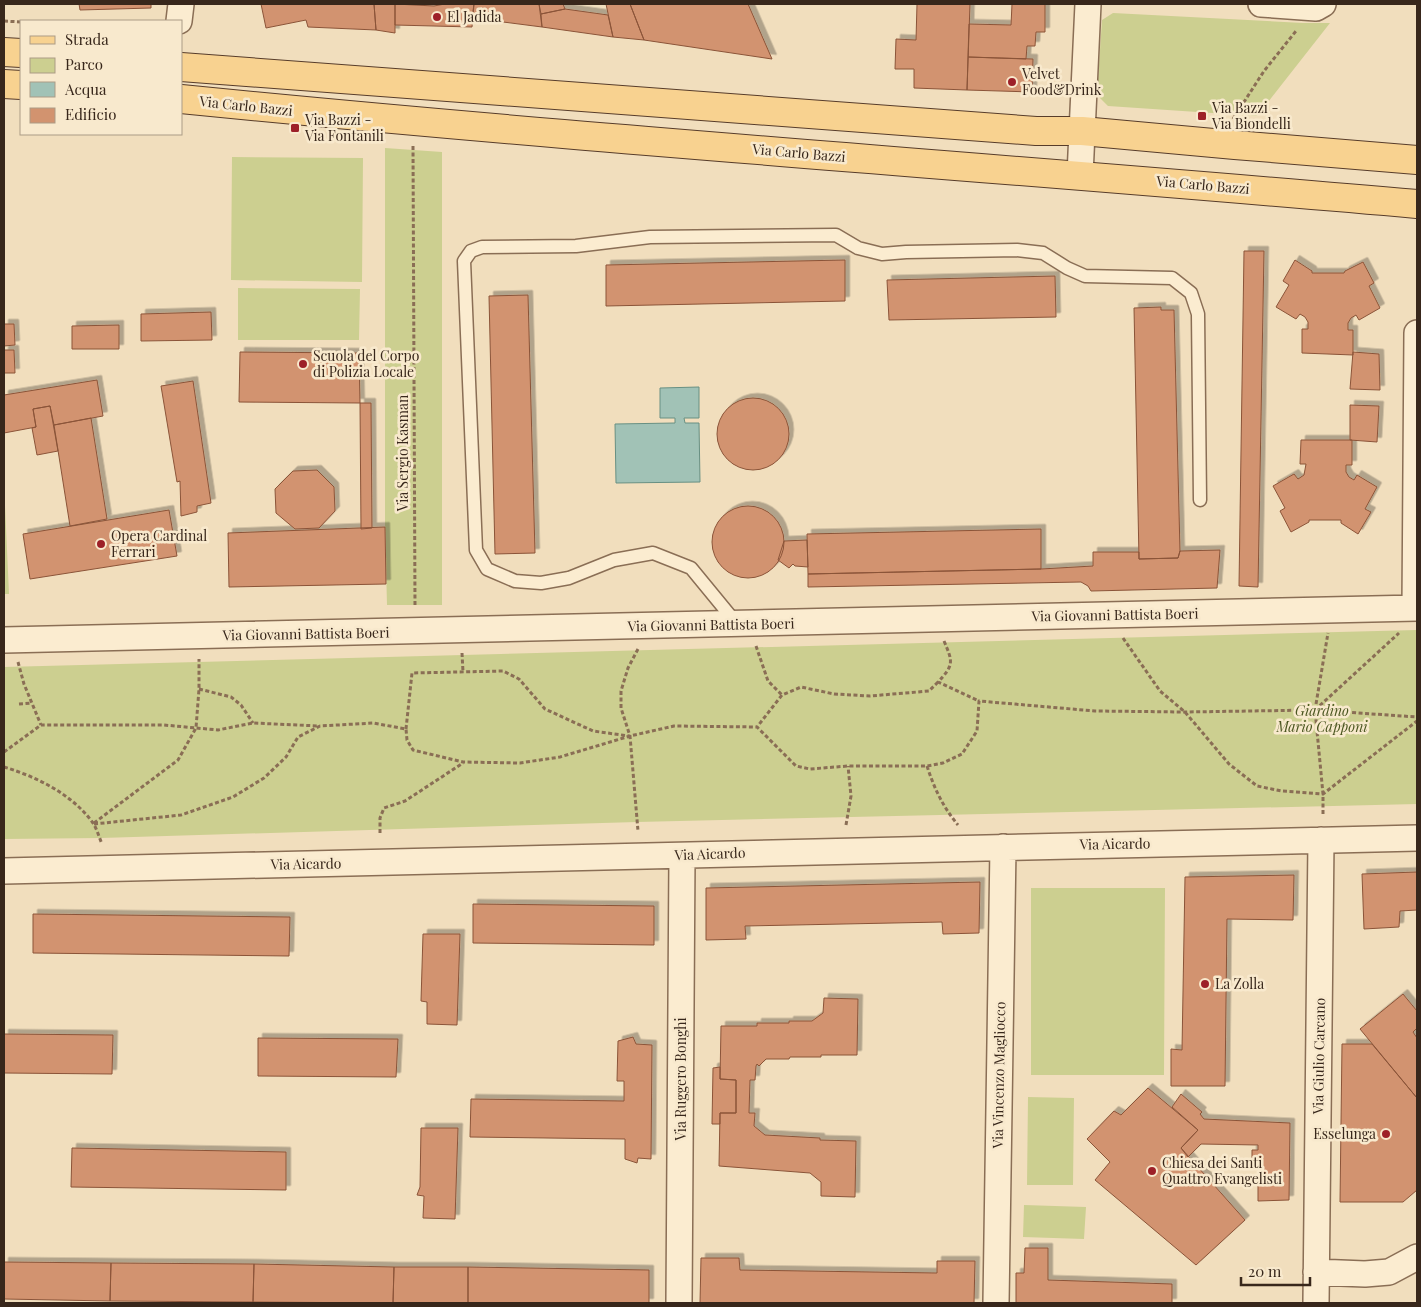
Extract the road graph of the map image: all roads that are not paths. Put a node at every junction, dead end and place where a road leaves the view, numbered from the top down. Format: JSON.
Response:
{"nodes":[{"id":1,"x":181,"y":4,"type":"edge"},
{"id":2,"x":1088,"y":4,"type":"edge"},
{"id":3,"x":1260,"y":4,"type":"edge"},
{"id":4,"x":1323,"y":4,"type":"edge"},
{"id":5,"x":179,"y":20,"type":"edge"},
{"id":6,"x":4,"y":52,"type":"edge"},
{"id":7,"x":20,"y":53,"type":"edge"},
{"id":8,"x":182,"y":66,"type":"edge"},
{"id":9,"x":4,"y":84,"type":"edge"},
{"id":10,"x":20,"y":85,"type":"edge"},
{"id":11,"x":182,"y":99,"type":"edge"},
{"id":12,"x":1082,"y":130,"type":"junction"},
{"id":13,"x":1417,"y":160,"type":"edge"},
{"id":14,"x":1080,"y":175,"type":"junction"},
{"id":15,"x":1417,"y":204,"type":"edge"},
{"id":16,"x":1417,"y":334,"type":"edge"},
{"id":17,"x":1416,"y":454,"type":"edge"},
{"id":18,"x":1200,"y":500,"type":"dead end"},
{"id":19,"x":1416,"y":608,"type":"edge"},
{"id":20,"x":738,"y":624,"type":"junction"},
{"id":21,"x":4,"y":640,"type":"edge"},
{"id":22,"x":1417,"y":838,"type":"edge"},
{"id":23,"x":1321,"y":840,"type":"junction"},
{"id":24,"x":1003,"y":847,"type":"junction"},
{"id":25,"x":682,"y":856,"type":"junction"},
{"id":26,"x":4,"y":871,"type":"edge"},
{"id":27,"x":1417,"y":1257,"type":"edge"},
{"id":28,"x":1316,"y":1272,"type":"junction"},
{"id":29,"x":679,"y":1303,"type":"edge"},
{"id":30,"x":996,"y":1303,"type":"edge"},
{"id":31,"x":1316,"y":1303,"type":"edge"}],
"edges":[{"from":1,"to":5,"type":"street"},
{"from":2,"to":12,"type":"street"},
{"from":3,"to":4,"type":"street"},
{"from":6,"to":7,"type":"main road"},
{"from":8,"to":12,"type":"main road"},
{"from":9,"to":10,"type":"main road"},
{"from":11,"to":14,"type":"main road","name":"Via Carlo Bazzi"},
{"from":12,"to":13,"type":"main road"},
{"from":12,"to":14,"type":"street"},
{"from":14,"to":15,"type":"main road","name":"Via Carlo Bazzi"},
{"from":16,"to":17,"type":"street"},
{"from":17,"to":19,"type":"street"},
{"from":18,"to":20,"type":"lane"},
{"from":19,"to":20,"type":"street","name":"Via Giovanni Battista Boeri"},
{"from":20,"to":21,"type":"street","name":"Via Giovanni Battista Boeri"},
{"from":22,"to":23,"type":"street","name":"Via Aicardo"},
{"from":23,"to":24,"type":"street","name":"Via Aicardo"},
{"from":23,"to":28,"type":"street","name":"Via Giulio Carcano"},
{"from":24,"to":25,"type":"street","name":"Via Aicardo"},
{"from":24,"to":30,"type":"street","name":"Via Vincenzo Magliocco"},
{"from":25,"to":26,"type":"street","name":"Via Aicardo"},
{"from":25,"to":29,"type":"street","name":"Via Ruggero Bonghi"},
{"from":27,"to":28,"type":"street"},
{"from":28,"to":31,"type":"street","name":"Via Giulio Carcano"}]}
